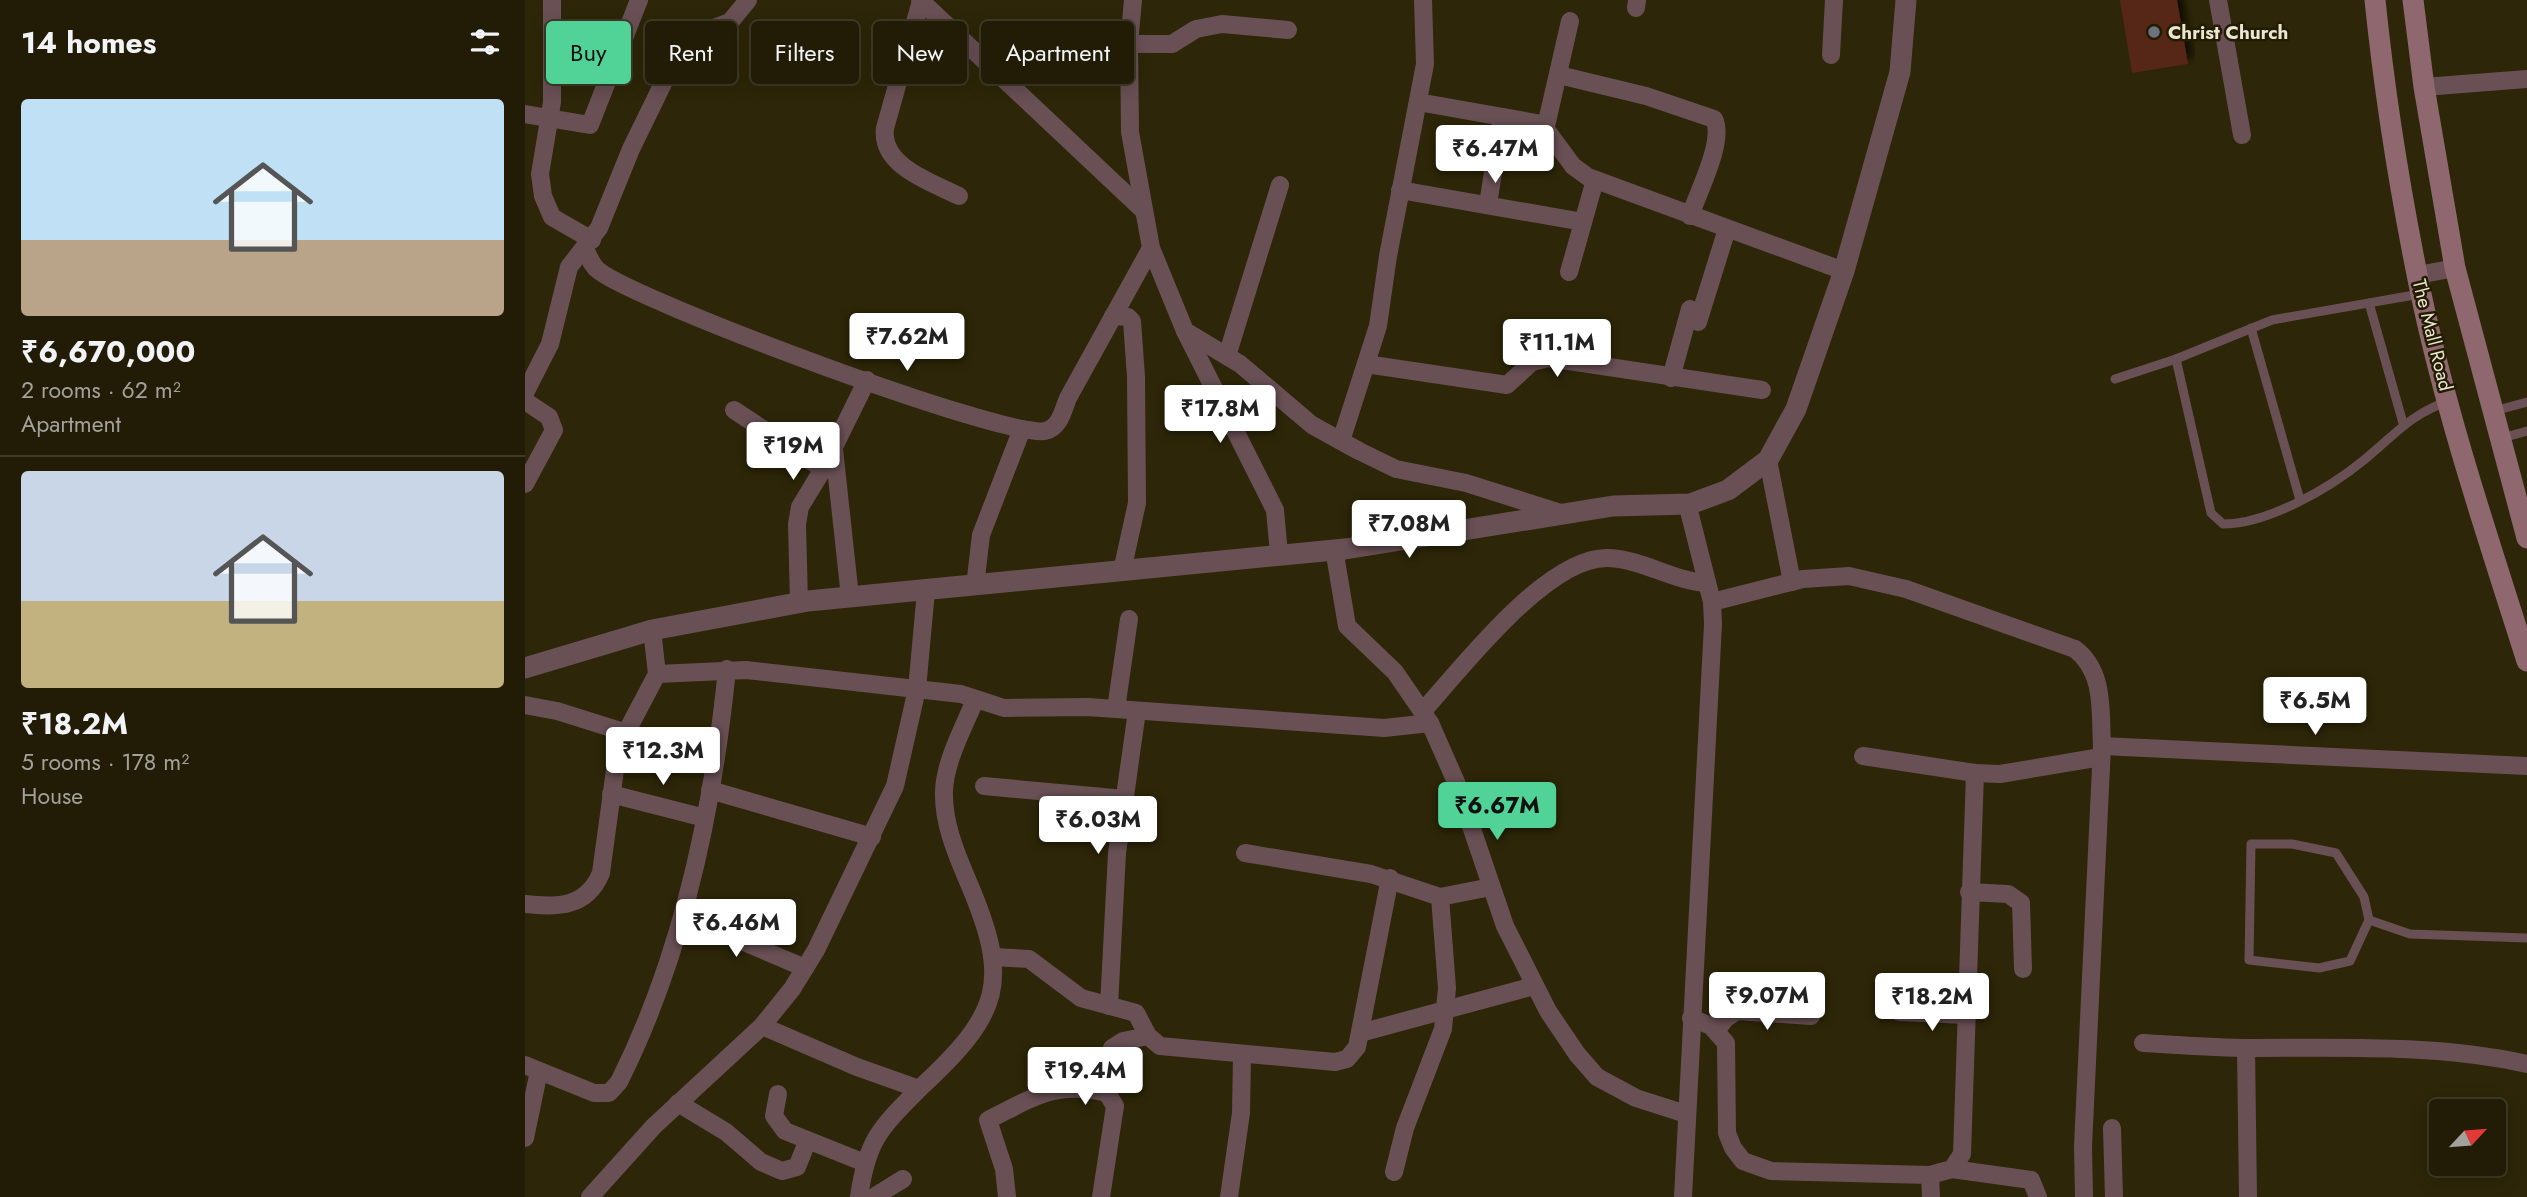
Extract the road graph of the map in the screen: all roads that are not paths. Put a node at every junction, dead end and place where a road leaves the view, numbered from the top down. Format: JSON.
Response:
{"nodes":[{"id":1,"x":552,"y":0,"type":"edge"},
{"id":2,"x":639,"y":0,"type":"edge"},
{"id":3,"x":748,"y":0,"type":"edge"},
{"id":4,"x":920,"y":0,"type":"edge"},
{"id":5,"x":1133,"y":0,"type":"edge"},
{"id":6,"x":1423,"y":0,"type":"edge"},
{"id":7,"x":1834,"y":0,"type":"edge"},
{"id":8,"x":1906,"y":0,"type":"edge"},
{"id":9,"x":2218,"y":0,"type":"edge"},
{"id":10,"x":2375,"y":0,"type":"edge"},
{"id":11,"x":2413,"y":0,"type":"edge"},
{"id":12,"x":1131,"y":21,"type":"edge"},
{"id":13,"x":1570,"y":21,"type":"dead end"},
{"id":14,"x":1288,"y":30,"type":"dead end"},
{"id":15,"x":1134,"y":44,"type":"edge"},
{"id":16,"x":1832,"y":55,"type":"dead end"},
{"id":17,"x":1559,"y":75,"type":"junction"},
{"id":18,"x":2527,"y":79,"type":"edge"},
{"id":19,"x":1129,"y":84,"type":"edge"},
{"id":20,"x":2424,"y":87,"type":"junction"},
{"id":21,"x":1418,"y":102,"type":"junction"},
{"id":22,"x":525,"y":114,"type":"edge"},
{"id":23,"x":1502,"y":117,"type":"junction"},
{"id":24,"x":550,"y":118,"type":"junction"},
{"id":25,"x":1546,"y":126,"type":"junction"},
{"id":26,"x":2242,"y":135,"type":"dead end"},
{"id":27,"x":1595,"y":180,"type":"junction"},
{"id":28,"x":1280,"y":185,"type":"dead end"},
{"id":29,"x":1400,"y":190,"type":"junction"},
{"id":30,"x":959,"y":196,"type":"dead end"},
{"id":31,"x":1487,"y":204,"type":"junction"},
{"id":32,"x":1144,"y":211,"type":"junction"},
{"id":33,"x":1690,"y":216,"type":"junction"},
{"id":34,"x":1583,"y":222,"type":"junction"},
{"id":35,"x":1727,"y":229,"type":"junction"},
{"id":36,"x":588,"y":245,"type":"junction"},
{"id":37,"x":1151,"y":248,"type":"junction"},
{"id":38,"x":2455,"y":268,"type":"junction"},
{"id":39,"x":1844,"y":271,"type":"junction"},
{"id":40,"x":1569,"y":272,"type":"dead end"},
{"id":41,"x":2420,"y":284,"type":"junction"},
{"id":42,"x":2369,"y":303,"type":"junction"},
{"id":43,"x":1113,"y":316,"type":"junction"},
{"id":44,"x":2251,"y":328,"type":"junction"},
{"id":45,"x":1185,"y":331,"type":"junction"},
{"id":46,"x":1227,"y":356,"type":"junction"},
{"id":47,"x":2176,"y":359,"type":"junction"},
{"id":48,"x":1366,"y":364,"type":"junction"},
{"id":49,"x":1671,"y":378,"type":"junction"},
{"id":50,"x":2115,"y":379,"type":"dead end"},
{"id":51,"x":867,"y":380,"type":"junction"},
{"id":52,"x":1762,"y":390,"type":"dead end"},
{"id":53,"x":525,"y":393,"type":"edge"},
{"id":54,"x":2450,"y":400,"type":"junction"},
{"id":55,"x":525,"y":401,"type":"edge"},
{"id":56,"x":2527,"y":402,"type":"edge"},
{"id":57,"x":734,"y":410,"type":"dead end"},
{"id":58,"x":2493,"y":411,"type":"junction"},
{"id":59,"x":2403,"y":423,"type":"junction"},
{"id":60,"x":1022,"y":429,"type":"junction"},
{"id":61,"x":2527,"y":431,"type":"edge"},
{"id":62,"x":2502,"y":438,"type":"junction"},
{"id":63,"x":1341,"y":442,"type":"junction"},
{"id":64,"x":834,"y":449,"type":"junction"},
{"id":65,"x":1768,"y":460,"type":"junction"},
{"id":66,"x":823,"y":469,"type":"junction"},
{"id":67,"x":525,"y":484,"type":"edge"},
{"id":68,"x":2300,"y":500,"type":"junction"},
{"id":69,"x":1687,"y":503,"type":"junction"},
{"id":70,"x":1564,"y":514,"type":"junction"},
{"id":71,"x":2527,"y":538,"type":"edge"},
{"id":72,"x":1334,"y":550,"type":"junction"},
{"id":73,"x":1279,"y":554,"type":"junction"},
{"id":74,"x":1122,"y":570,"type":"junction"},
{"id":75,"x":1792,"y":582,"type":"junction"},
{"id":76,"x":1707,"y":583,"type":"junction"},
{"id":77,"x":975,"y":586,"type":"junction"},
{"id":78,"x":926,"y":591,"type":"junction"},
{"id":79,"x":850,"y":597,"type":"junction"},
{"id":80,"x":1712,"y":602,"type":"junction"},
{"id":81,"x":799,"y":603,"type":"junction"},
{"id":82,"x":1129,"y":619,"type":"dead end"},
{"id":83,"x":652,"y":629,"type":"junction"},
{"id":84,"x":2527,"y":661,"type":"edge"},
{"id":85,"x":525,"y":668,"type":"edge"},
{"id":86,"x":727,"y":668,"type":"junction"},
{"id":87,"x":657,"y":674,"type":"junction"},
{"id":88,"x":917,"y":689,"type":"junction"},
{"id":89,"x":975,"y":700,"type":"junction"},
{"id":90,"x":525,"y":705,"type":"edge"},
{"id":91,"x":1116,"y":709,"type":"junction"},
{"id":92,"x":1137,"y":711,"type":"junction"},
{"id":93,"x":1427,"y":717,"type":"junction"},
{"id":94,"x":624,"y":732,"type":"junction"},
{"id":95,"x":2102,"y":751,"type":"junction"},
{"id":96,"x":1863,"y":756,"type":"dead end"},
{"id":97,"x":2527,"y":766,"type":"edge"},
{"id":98,"x":1975,"y":773,"type":"junction"},
{"id":99,"x":984,"y":786,"type":"dead end"},
{"id":100,"x":710,"y":790,"type":"junction"},
{"id":101,"x":611,"y":794,"type":"junction"},
{"id":102,"x":1125,"y":799,"type":"junction"},
{"id":103,"x":705,"y":818,"type":"junction"},
{"id":104,"x":872,"y":837,"type":"junction"},
{"id":105,"x":1245,"y":853,"type":"dead end"},
{"id":106,"x":1390,"y":878,"type":"junction"},
{"id":107,"x":1491,"y":887,"type":"junction"},
{"id":108,"x":1969,"y":892,"type":"junction"},
{"id":109,"x":1440,"y":897,"type":"junction"},
{"id":110,"x":525,"y":904,"type":"edge"},
{"id":111,"x":683,"y":916,"type":"junction"},
{"id":112,"x":2369,"y":920,"type":"junction"},
{"id":113,"x":2527,"y":938,"type":"edge"},
{"id":114,"x":994,"y":957,"type":"junction"},
{"id":115,"x":805,"y":968,"type":"junction"},
{"id":116,"x":2023,"y":969,"type":"dead end"},
{"id":117,"x":1534,"y":986,"type":"junction"},
{"id":118,"x":1109,"y":1006,"type":"junction"},
{"id":119,"x":1445,"y":1010,"type":"junction"},
{"id":120,"x":1899,"y":1012,"type":"dead end"},
{"id":121,"x":1967,"y":1015,"type":"junction"},
{"id":122,"x":1811,"y":1016,"type":"dead end"},
{"id":123,"x":1691,"y":1018,"type":"junction"},
{"id":124,"x":762,"y":1026,"type":"junction"},
{"id":125,"x":1716,"y":1031,"type":"junction"},
{"id":126,"x":1360,"y":1033,"type":"junction"},
{"id":127,"x":1148,"y":1036,"type":"junction"},
{"id":128,"x":2143,"y":1043,"type":"dead end"},
{"id":129,"x":2246,"y":1048,"type":"junction"},
{"id":130,"x":1242,"y":1055,"type":"junction"},
{"id":131,"x":2527,"y":1064,"type":"edge"},
{"id":132,"x":532,"y":1068,"type":"edge"},
{"id":133,"x":919,"y":1089,"type":"junction"},
{"id":134,"x":1101,"y":1091,"type":"junction"},
{"id":135,"x":778,"y":1094,"type":"dead end"},
{"id":136,"x":678,"y":1104,"type":"junction"},
{"id":137,"x":1686,"y":1114,"type":"junction"},
{"id":138,"x":2112,"y":1128,"type":"dead end"},
{"id":139,"x":525,"y":1138,"type":"edge"},
{"id":140,"x":807,"y":1142,"type":"junction"},
{"id":141,"x":865,"y":1163,"type":"junction"},
{"id":142,"x":1952,"y":1169,"type":"junction"},
{"id":143,"x":1394,"y":1172,"type":"dead end"},
{"id":144,"x":1930,"y":1175,"type":"junction"},
{"id":145,"x":903,"y":1179,"type":"dead end"},
{"id":146,"x":590,"y":1197,"type":"edge"},
{"id":147,"x":859,"y":1197,"type":"edge"},
{"id":148,"x":874,"y":1197,"type":"edge"},
{"id":149,"x":1007,"y":1197,"type":"edge"},
{"id":150,"x":1101,"y":1197,"type":"edge"},
{"id":151,"x":1229,"y":1197,"type":"edge"},
{"id":152,"x":1683,"y":1197,"type":"edge"},
{"id":153,"x":1931,"y":1197,"type":"edge"},
{"id":154,"x":2038,"y":1197,"type":"edge"},
{"id":155,"x":2084,"y":1197,"type":"edge"},
{"id":156,"x":2114,"y":1197,"type":"edge"},
{"id":157,"x":2248,"y":1197,"type":"edge"}],
"edges":[{"from":1,"to":24,"type":"street"},
{"from":2,"to":24,"type":"street"},
{"from":3,"to":36,"type":"street"},
{"from":4,"to":30,"type":"street"},
{"from":4,"to":32,"type":"street"},
{"from":5,"to":12,"type":"street"},
{"from":6,"to":21,"type":"street"},
{"from":7,"to":16,"type":"street"},
{"from":8,"to":39,"type":"street"},
{"from":9,"to":26,"type":"street"},
{"from":10,"to":41,"type":"main road","name":"The Mall Road"},
{"from":11,"to":20,"type":"main road","name":"The Mall Road"},
{"from":13,"to":17,"type":"street"},
{"from":14,"to":15,"type":"street"},
{"from":17,"to":25,"type":"street"},
{"from":17,"to":33,"type":"street"},
{"from":18,"to":20,"type":"street"},
{"from":19,"to":32,"type":"street"},
{"from":20,"to":38,"type":"main road","name":"The Mall Road"},
{"from":21,"to":23,"type":"street"},
{"from":21,"to":29,"type":"street"},
{"from":22,"to":24,"type":"street"},
{"from":23,"to":25,"type":"street"},
{"from":23,"to":31,"type":"street"},
{"from":24,"to":36,"type":"street"},
{"from":25,"to":27,"type":"street"},
{"from":27,"to":33,"type":"street"},
{"from":27,"to":34,"type":"street"},
{"from":28,"to":46,"type":"street"},
{"from":29,"to":31,"type":"street"},
{"from":29,"to":48,"type":"street"},
{"from":31,"to":34,"type":"street"},
{"from":32,"to":37,"type":"street"},
{"from":33,"to":35,"type":"street"},
{"from":34,"to":40,"type":"street"},
{"from":35,"to":39,"type":"street"},
{"from":35,"to":49,"type":"street"},
{"from":36,"to":51,"type":"street"},
{"from":36,"to":53,"type":"street"},
{"from":37,"to":43,"type":"street"},
{"from":37,"to":45,"type":"street"},
{"from":38,"to":41,"type":"street"},
{"from":38,"to":58,"type":"main road","name":"The Mall Road"},
{"from":39,"to":65,"type":"street"},
{"from":41,"to":42,"type":"lane"},
{"from":41,"to":54,"type":"main road","name":"The Mall Road"},
{"from":42,"to":44,"type":"lane"},
{"from":42,"to":59,"type":"lane"},
{"from":43,"to":60,"type":"street"},
{"from":43,"to":74,"type":"street"},
{"from":44,"to":47,"type":"lane"},
{"from":44,"to":68,"type":"lane"},
{"from":45,"to":46,"type":"street"},
{"from":45,"to":73,"type":"street"},
{"from":46,"to":63,"type":"street"},
{"from":47,"to":50,"type":"lane"},
{"from":47,"to":68,"type":"lane"},
{"from":48,"to":49,"type":"street"},
{"from":48,"to":63,"type":"street"},
{"from":49,"to":52,"type":"street"},
{"from":51,"to":60,"type":"street"},
{"from":51,"to":64,"type":"street"},
{"from":54,"to":59,"type":"lane"},
{"from":54,"to":84,"type":"main road","name":"The Mall Road"},
{"from":55,"to":67,"type":"street"},
{"from":56,"to":58,"type":"lane"},
{"from":57,"to":66,"type":"street"},
{"from":58,"to":62,"type":"main road","name":"The Mall Road"},
{"from":59,"to":68,"type":"lane"},
{"from":60,"to":77,"type":"street"},
{"from":61,"to":62,"type":"lane"},
{"from":62,"to":71,"type":"main road","name":"The Mall Road"},
{"from":63,"to":70,"type":"street"},
{"from":64,"to":66,"type":"street"},
{"from":64,"to":79,"type":"street"},
{"from":65,"to":69,"type":"street"},
{"from":65,"to":75,"type":"street"},
{"from":66,"to":81,"type":"street"},
{"from":69,"to":70,"type":"street"},
{"from":69,"to":76,"type":"street"},
{"from":70,"to":72,"type":"street"},
{"from":72,"to":73,"type":"street"},
{"from":72,"to":93,"type":"street"},
{"from":73,"to":74,"type":"street"},
{"from":74,"to":77,"type":"street"},
{"from":75,"to":80,"type":"street"},
{"from":75,"to":95,"type":"street"},
{"from":76,"to":80,"type":"street"},
{"from":76,"to":93,"type":"street"},
{"from":77,"to":78,"type":"street"},
{"from":78,"to":79,"type":"street"},
{"from":78,"to":88,"type":"street"},
{"from":79,"to":81,"type":"street"},
{"from":80,"to":123,"type":"street"},
{"from":81,"to":83,"type":"street"},
{"from":82,"to":91,"type":"street"},
{"from":83,"to":85,"type":"street"},
{"from":83,"to":87,"type":"street"},
{"from":86,"to":87,"type":"street"},
{"from":86,"to":88,"type":"street"},
{"from":86,"to":100,"type":"street"},
{"from":87,"to":94,"type":"street"},
{"from":88,"to":89,"type":"street"},
{"from":88,"to":104,"type":"street"},
{"from":89,"to":91,"type":"street"},
{"from":89,"to":114,"type":"street"},
{"from":90,"to":94,"type":"street"},
{"from":91,"to":92,"type":"street"},
{"from":92,"to":93,"type":"street"},
{"from":92,"to":102,"type":"street"},
{"from":93,"to":107,"type":"street"},
{"from":94,"to":101,"type":"street"},
{"from":95,"to":97,"type":"street"},
{"from":95,"to":98,"type":"street"},
{"from":95,"to":155,"type":"street"},
{"from":96,"to":98,"type":"street"},
{"from":98,"to":108,"type":"street"},
{"from":99,"to":102,"type":"street"},
{"from":100,"to":103,"type":"street"},
{"from":100,"to":104,"type":"street"},
{"from":101,"to":103,"type":"street"},
{"from":101,"to":110,"type":"street"},
{"from":102,"to":118,"type":"street"},
{"from":103,"to":111,"type":"street"},
{"from":104,"to":115,"type":"street"},
{"from":105,"to":106,"type":"street"},
{"from":106,"to":109,"type":"street"},
{"from":106,"to":126,"type":"street"},
{"from":107,"to":109,"type":"street"},
{"from":107,"to":117,"type":"street"},
{"from":108,"to":116,"type":"street"},
{"from":108,"to":121,"type":"street"},
{"from":109,"to":119,"type":"street"},
{"from":111,"to":115,"type":"street"},
{"from":111,"to":132,"type":"street"},
{"from":112,"to":112,"type":"lane"},
{"from":112,"to":113,"type":"lane"},
{"from":114,"to":118,"type":"street"},
{"from":114,"to":133,"type":"street"},
{"from":115,"to":124,"type":"street"},
{"from":117,"to":119,"type":"street"},
{"from":117,"to":137,"type":"street"},
{"from":118,"to":127,"type":"street"},
{"from":119,"to":126,"type":"street"},
{"from":119,"to":143,"type":"street"},
{"from":120,"to":121,"type":"street"},
{"from":121,"to":142,"type":"street"},
{"from":122,"to":125,"type":"street"},
{"from":123,"to":125,"type":"street"},
{"from":123,"to":137,"type":"street"},
{"from":124,"to":133,"type":"street"},
{"from":124,"to":136,"type":"street"},
{"from":125,"to":144,"type":"street"},
{"from":126,"to":130,"type":"street"},
{"from":127,"to":130,"type":"street"},
{"from":127,"to":134,"type":"street"},
{"from":128,"to":129,"type":"street"},
{"from":129,"to":131,"type":"street"},
{"from":129,"to":157,"type":"street"},
{"from":130,"to":151,"type":"street"},
{"from":132,"to":139,"type":"street"},
{"from":133,"to":141,"type":"street"},
{"from":134,"to":149,"type":"street"},
{"from":134,"to":150,"type":"street"},
{"from":135,"to":140,"type":"street"},
{"from":136,"to":140,"type":"street"},
{"from":136,"to":146,"type":"street"},
{"from":137,"to":152,"type":"street"},
{"from":138,"to":156,"type":"street"},
{"from":140,"to":141,"type":"street"},
{"from":141,"to":147,"type":"street"},
{"from":142,"to":144,"type":"street"},
{"from":142,"to":154,"type":"street"},
{"from":144,"to":153,"type":"street"},
{"from":145,"to":148,"type":"street"}]}
